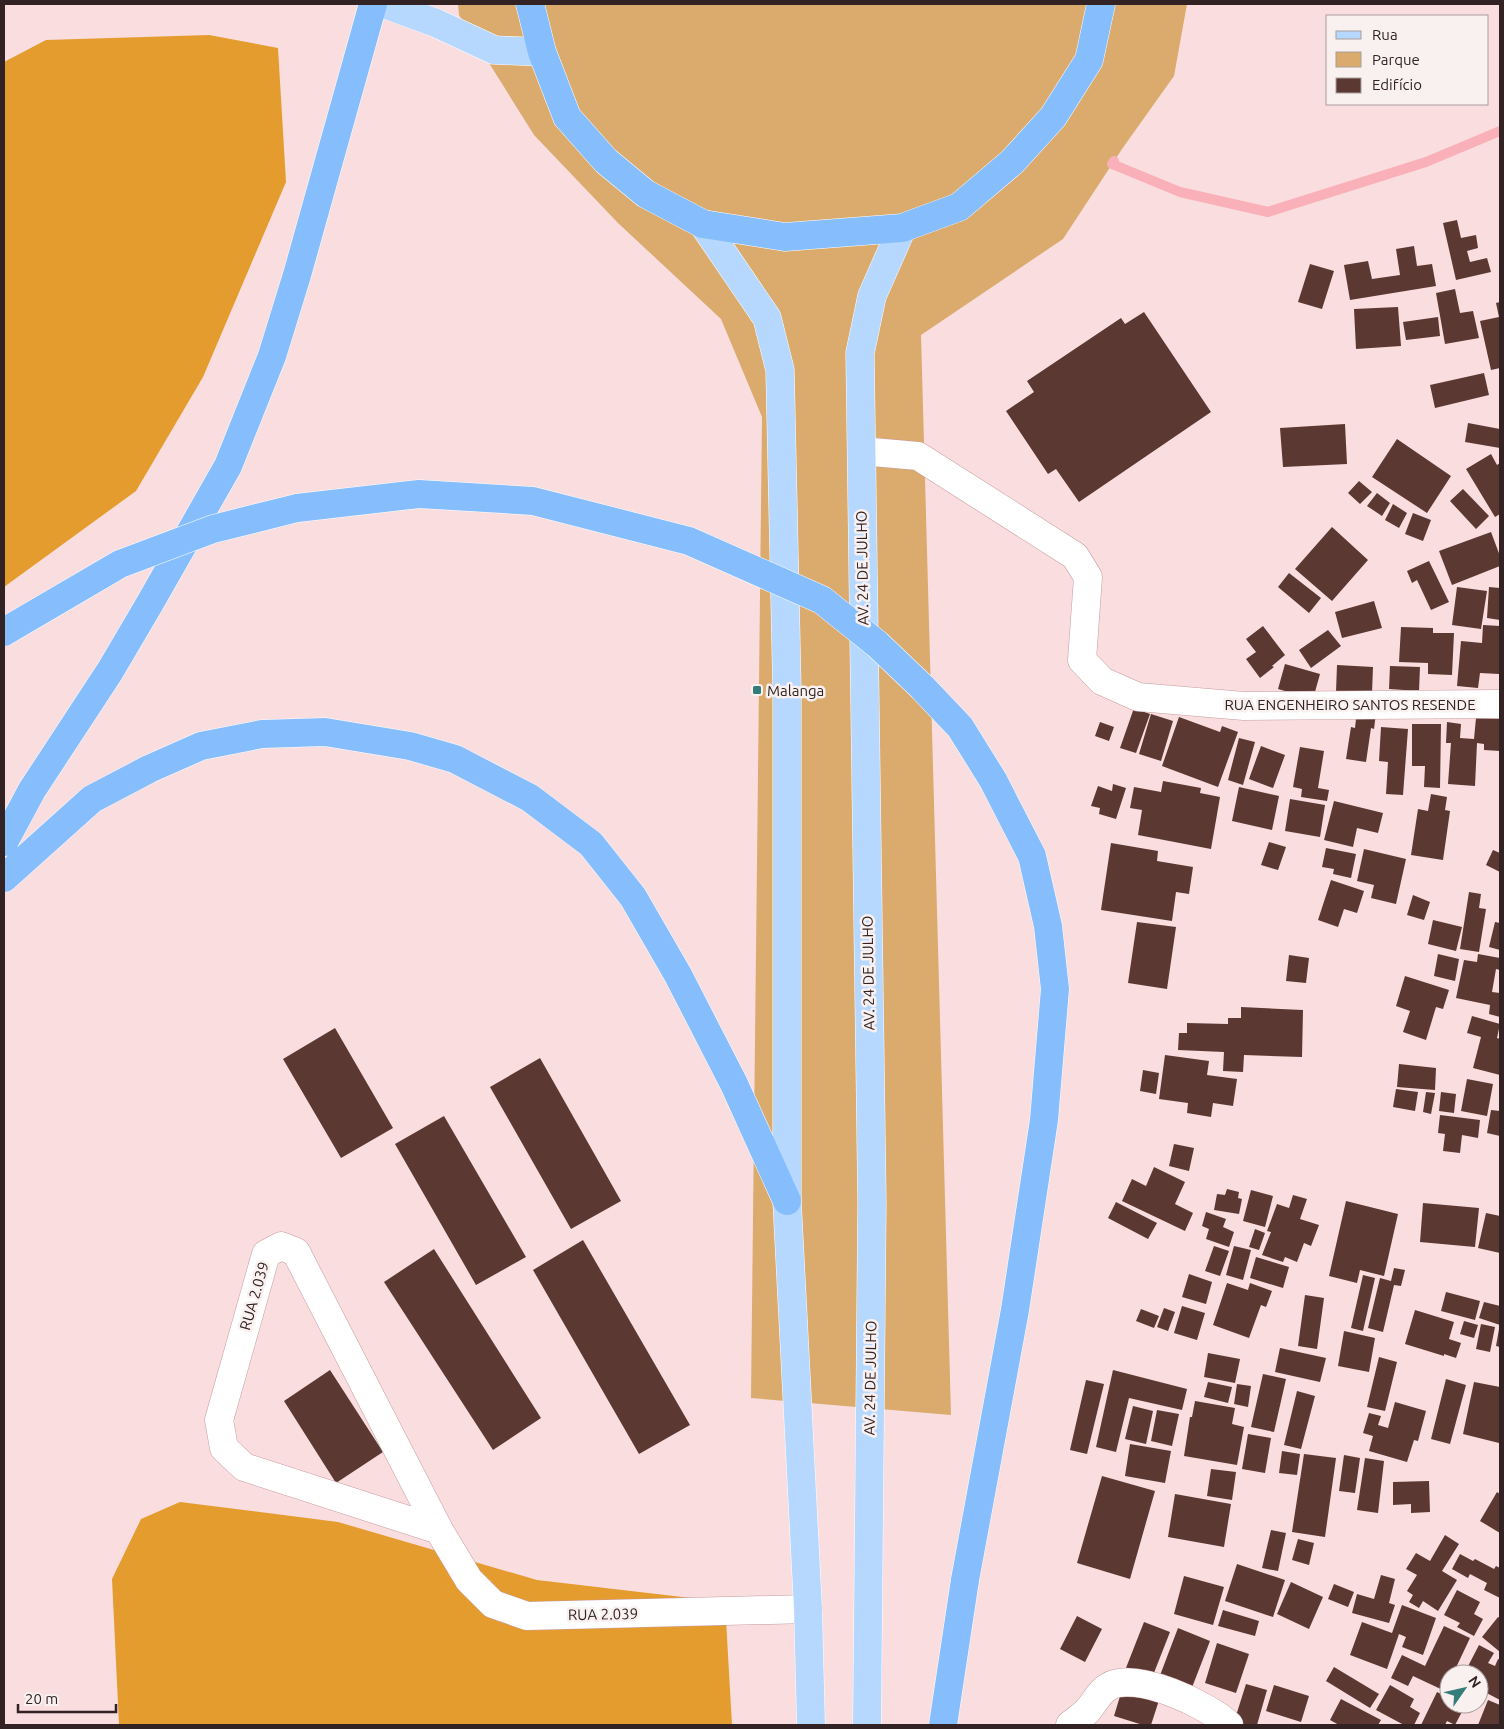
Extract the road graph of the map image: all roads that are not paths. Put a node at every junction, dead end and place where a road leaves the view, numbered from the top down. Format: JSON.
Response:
{"nodes":[{"id":1,"x":373,"y":4,"type":"edge"},
{"id":2,"x":384,"y":4,"type":"edge"},
{"id":3,"x":530,"y":4,"type":"edge"},
{"id":4,"x":1101,"y":4,"type":"edge"},
{"id":5,"x":542,"y":52,"type":"junction"},
{"id":6,"x":702,"y":224,"type":"junction"},
{"id":7,"x":902,"y":228,"type":"junction"},
{"id":8,"x":861,"y":451,"type":"junction"},
{"id":9,"x":4,"y":632,"type":"edge"},
{"id":10,"x":1500,"y":704,"type":"edge"},
{"id":11,"x":4,"y":842,"type":"edge"},
{"id":12,"x":4,"y":878,"type":"edge"},
{"id":13,"x":786,"y":1201,"type":"junction"},
{"id":14,"x":439,"y":1530,"type":"junction"},
{"id":15,"x":808,"y":1608,"type":"junction"},
{"id":16,"x":811,"y":1725,"type":"edge"},
{"id":17,"x":867,"y":1725,"type":"edge"},
{"id":18,"x":943,"y":1725,"type":"edge"},
{"id":19,"x":1070,"y":1725,"type":"edge"},
{"id":20,"x":1229,"y":1725,"type":"edge"}],
"edges":[{"from":1,"to":11,"type":"highway"},
{"from":2,"to":5,"type":"main road"},
{"from":3,"to":5,"type":"highway"},
{"from":4,"to":7,"type":"highway"},
{"from":5,"to":6,"type":"highway"},
{"from":6,"to":7,"type":"highway"},
{"from":6,"to":13,"type":"main road"},
{"from":7,"to":8,"type":"main road","name":"AV. 24 DE JULHO"},
{"from":8,"to":10,"type":"street","name":"RUA ENGENHEIRO SANTOS RESENDE"},
{"from":8,"to":17,"type":"main road","name":"AV. 24 DE JULHO"},
{"from":9,"to":18,"type":"highway","bridge":true},
{"from":12,"to":13,"type":"highway"},
{"from":13,"to":15,"type":"main road"},
{"from":14,"to":14,"type":"street","name":"RUA 2.039"},
{"from":14,"to":15,"type":"street","name":"RUA 2.039"},
{"from":15,"to":16,"type":"main road"},
{"from":19,"to":20,"type":"street"}]}
